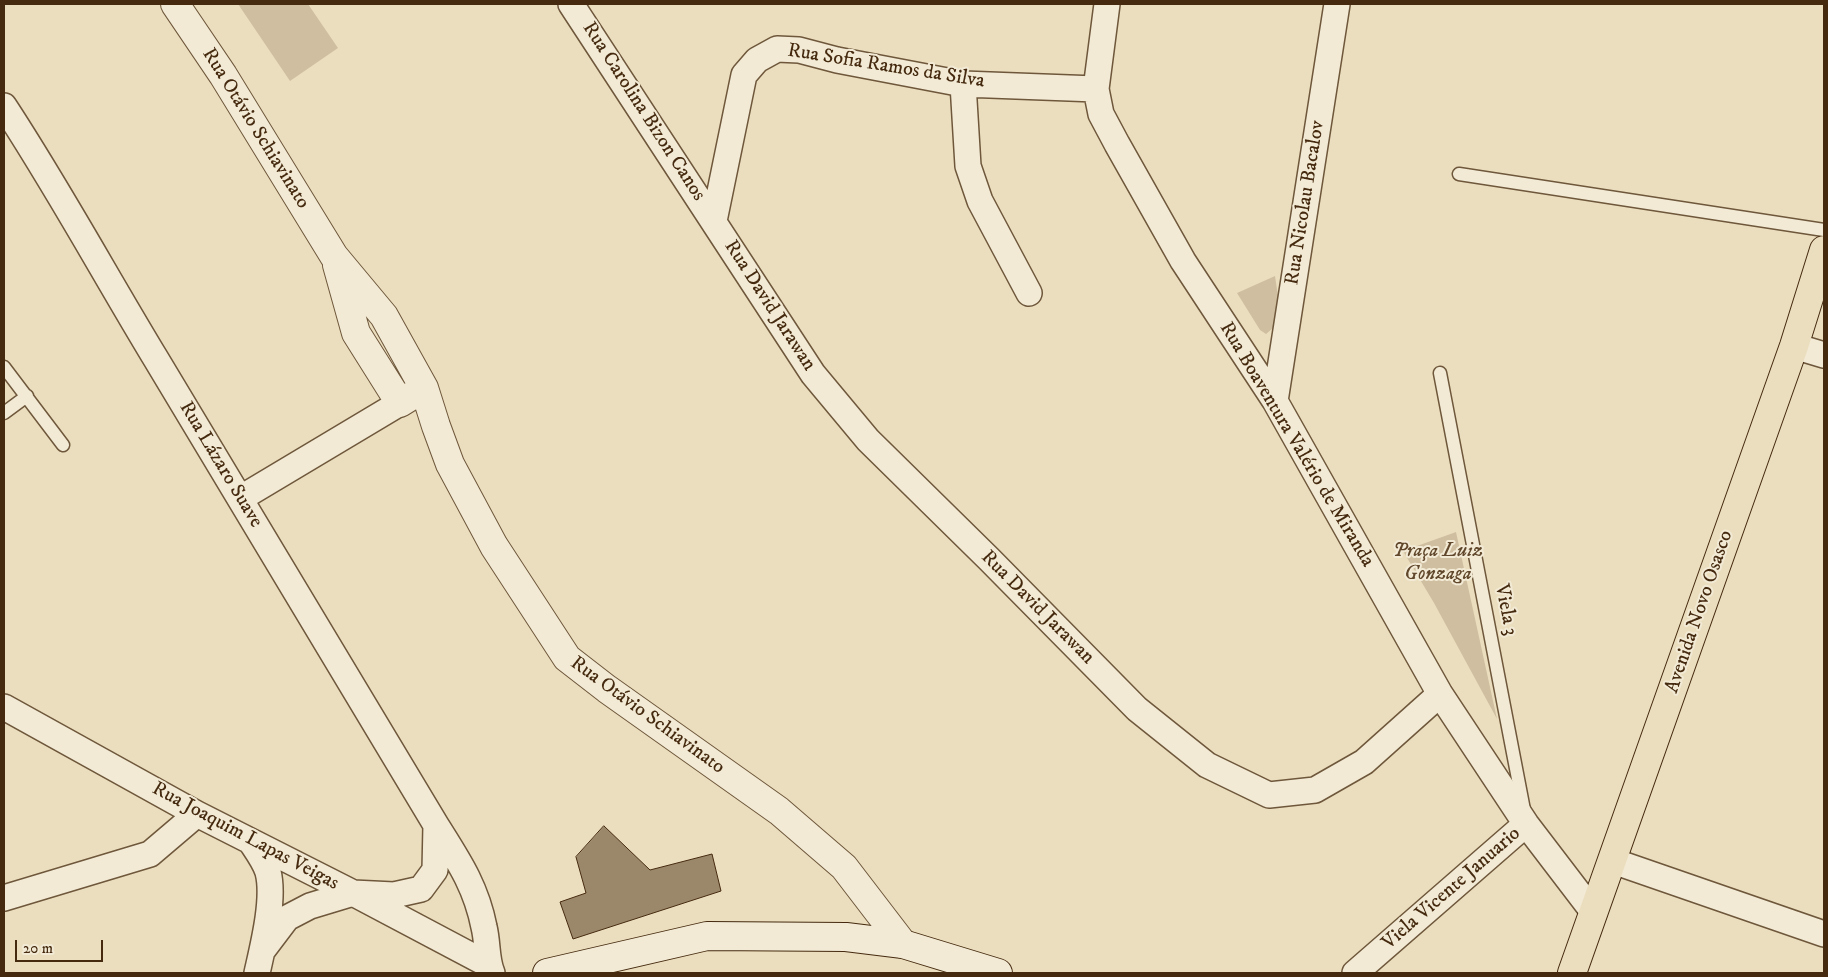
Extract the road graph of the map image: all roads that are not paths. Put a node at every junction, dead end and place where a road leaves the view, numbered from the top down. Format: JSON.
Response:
{"nodes":[{"id":1,"x":175,"y":4,"type":"edge"},
{"id":2,"x":571,"y":4,"type":"edge"},
{"id":3,"x":1107,"y":4,"type":"edge"},
{"id":4,"x":1337,"y":4,"type":"edge"},
{"id":5,"x":964,"y":84,"type":"junction"},
{"id":6,"x":1096,"y":89,"type":"junction"},
{"id":7,"x":4,"y":106,"type":"edge"},
{"id":8,"x":1459,"y":174,"type":"dead end"},
{"id":9,"x":714,"y":221,"type":"junction"},
{"id":10,"x":1824,"y":230,"type":"edge"},
{"id":11,"x":1824,"y":250,"type":"edge"},
{"id":12,"x":334,"y":256,"type":"junction"},
{"id":13,"x":1029,"y":293,"type":"dead end"},
{"id":14,"x":1794,"y":346,"type":"junction"},
{"id":15,"x":1824,"y":355,"type":"edge"},
{"id":16,"x":4,"y":367,"type":"edge"},
{"id":17,"x":1440,"y":373,"type":"dead end"},
{"id":18,"x":424,"y":388,"type":"junction"},
{"id":19,"x":27,"y":396,"type":"junction"},
{"id":20,"x":1275,"y":401,"type":"junction"},
{"id":21,"x":400,"y":403,"type":"junction"},
{"id":22,"x":4,"y":413,"type":"edge"},
{"id":23,"x":63,"y":444,"type":"dead end"},
{"id":24,"x":241,"y":498,"type":"junction"},
{"id":25,"x":1440,"y":694,"type":"junction"},
{"id":26,"x":4,"y":707,"type":"edge"},
{"id":27,"x":198,"y":814,"type":"junction"},
{"id":28,"x":1526,"y":824,"type":"junction"},
{"id":29,"x":436,"y":825,"type":"junction"},
{"id":30,"x":251,"y":842,"type":"junction"},
{"id":31,"x":1613,"y":862,"type":"junction"},
{"id":32,"x":353,"y":894,"type":"junction"},
{"id":33,"x":4,"y":898,"type":"edge"},
{"id":34,"x":1594,"y":913,"type":"junction"},
{"id":35,"x":1824,"y":934,"type":"edge"},
{"id":36,"x":903,"y":944,"type":"junction"},
{"id":37,"x":260,"y":962,"type":"edge"},
{"id":38,"x":490,"y":969,"type":"edge"},
{"id":39,"x":547,"y":973,"type":"edge"},
{"id":40,"x":998,"y":973,"type":"edge"},
{"id":41,"x":1355,"y":973,"type":"edge"},
{"id":42,"x":1572,"y":973,"type":"edge"}],
"edges":[{"from":1,"to":12,"type":"street","name":"Rua Otávio Schiavinato"},
{"from":2,"to":9,"type":"street","name":"Rua Carolina Bizon Canos"},
{"from":3,"to":6,"type":"street","name":"Rua Boaventura Valério de Miranda"},
{"from":4,"to":20,"type":"street","name":"Rua Nicolau Bacalov"},
{"from":5,"to":6,"type":"street","name":"Rua Sofia Ramos da Silva"},
{"from":5,"to":9,"type":"street","name":"Rua Sofia Ramos da Silva"},
{"from":5,"to":13,"type":"street"},
{"from":6,"to":20,"type":"street","name":"Rua Boaventura Valério de Miranda"},
{"from":7,"to":24,"type":"street","name":"Rua Lázaro Suave"},
{"from":8,"to":10,"type":"lane"},
{"from":9,"to":25,"type":"street","name":"Rua David Jarawan"},
{"from":11,"to":14,"type":"main road","name":"Avenida Novo Osasco"},
{"from":12,"to":18,"type":"street","name":"Rua Otávio Schiavinato"},
{"from":12,"to":21,"type":"street","name":"Rua Otávio Schiavinato"},
{"from":14,"to":15,"type":"street"},
{"from":14,"to":31,"type":"main road","name":"Avenida Novo Osasco"},
{"from":16,"to":19,"type":"lane"},
{"from":17,"to":28,"type":"lane","name":"Viela 3"},
{"from":18,"to":21,"type":"street"},
{"from":18,"to":36,"type":"street","name":"Rua Otávio Schiavinato"},
{"from":19,"to":22,"type":"lane"},
{"from":19,"to":23,"type":"lane"},
{"from":20,"to":25,"type":"street","name":"Rua Boaventura Valério de Miranda"},
{"from":21,"to":24,"type":"street"},
{"from":24,"to":29,"type":"street","name":"Rua Lázaro Suave"},
{"from":25,"to":28,"type":"street","name":"Rua Boaventura Valério de Miranda"},
{"from":26,"to":27,"type":"street","name":"Rua Joaquim Lapas Veigas"},
{"from":27,"to":30,"type":"street","name":"Rua Joaquim Lapas Veigas"},
{"from":27,"to":33,"type":"street"},
{"from":28,"to":34,"type":"street","name":"Rua Boaventura Valério de Miranda"},
{"from":28,"to":41,"type":"street","name":"Viela Vicente Januario"},
{"from":29,"to":32,"type":"street"},
{"from":29,"to":38,"type":"street","name":"Rua Lázaro Suave"},
{"from":30,"to":32,"type":"street","name":"Rua Joaquim Lapas Veigas"},
{"from":30,"to":37,"type":"street"},
{"from":31,"to":34,"type":"main road","name":"Avenida Novo Osasco"},
{"from":31,"to":35,"type":"street"},
{"from":32,"to":37,"type":"street"},
{"from":32,"to":38,"type":"street","name":"Rua Joaquim Lapas Veigas"},
{"from":34,"to":42,"type":"main road","name":"Avenida Novo Osasco"},
{"from":36,"to":39,"type":"street"},
{"from":36,"to":40,"type":"street"}]}
